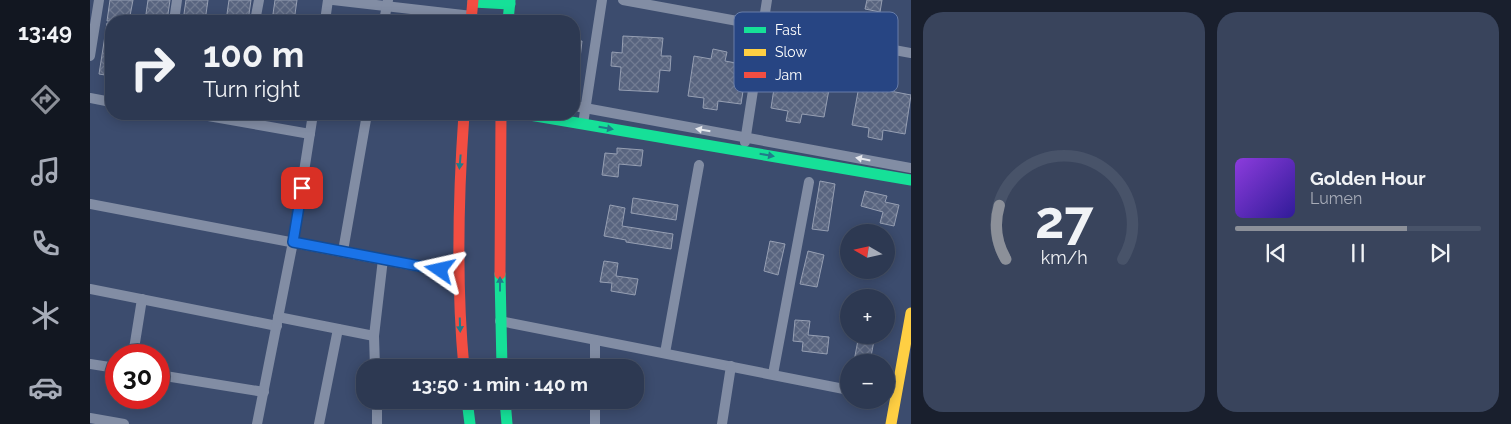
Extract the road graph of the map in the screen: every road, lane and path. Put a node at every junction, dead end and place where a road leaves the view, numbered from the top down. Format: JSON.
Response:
{"nodes":[{"id":1,"x":99,"y":0,"type":"edge"},
{"id":2,"x":177,"y":0,"type":"edge"},
{"id":3,"x":259,"y":0,"type":"edge"},
{"id":4,"x":328,"y":0,"type":"edge"},
{"id":5,"x":333,"y":0,"type":"edge"},
{"id":6,"x":602,"y":0,"type":"edge"},
{"id":7,"x":623,"y":0,"type":"edge"},
{"id":8,"x":473,"y":1,"type":"edge"},
{"id":9,"x":510,"y":2,"type":"edge"},
{"id":10,"x":387,"y":3,"type":"edge"},
{"id":11,"x":175,"y":15,"type":"edge"},
{"id":12,"x":256,"y":15,"type":"edge"},
{"id":13,"x":326,"y":15,"type":"edge"},
{"id":14,"x":454,"y":15,"type":"edge"},
{"id":15,"x":471,"y":15,"type":"edge"},
{"id":16,"x":509,"y":15,"type":"edge"},
{"id":17,"x":734,"y":20,"type":"edge"},
{"id":18,"x":898,"y":51,"type":"edge"},
{"id":19,"x":911,"y":53,"type":"edge"},
{"id":20,"x":90,"y":56,"type":"edge"},
{"id":21,"x":753,"y":92,"type":"edge"},
{"id":22,"x":90,"y":98,"type":"edge"},
{"id":23,"x":105,"y":101,"type":"edge"},
{"id":24,"x":580,"y":107,"type":"edge"},
{"id":25,"x":585,"y":108,"type":"junction"},
{"id":26,"x":231,"y":120,"type":"edge"},
{"id":27,"x":312,"y":120,"type":"edge"},
{"id":28,"x":366,"y":120,"type":"edge"},
{"id":29,"x":464,"y":120,"type":"edge"},
{"id":30,"x":501,"y":120,"type":"edge"},
{"id":31,"x":559,"y":120,"type":"edge"},
{"id":32,"x":583,"y":124,"type":"junction"},
{"id":33,"x":310,"y":134,"type":"junction"},
{"id":34,"x":746,"y":137,"type":"junction"},
{"id":35,"x":744,"y":151,"type":"junction"},
{"id":36,"x":699,"y":165,"type":"dead end"},
{"id":37,"x":911,"y":168,"type":"edge"},
{"id":38,"x":911,"y":180,"type":"edge"},
{"id":39,"x":809,"y":182,"type":"dead end"},
{"id":40,"x":90,"y":204,"type":"edge"},
{"id":41,"x":293,"y":242,"type":"junction"},
{"id":42,"x":343,"y":251,"type":"junction"},
{"id":43,"x":384,"y":259,"type":"junction"},
{"id":44,"x":458,"y":274,"type":"junction"},
{"id":45,"x":90,"y":289,"type":"edge"},
{"id":46,"x":142,"y":299,"type":"junction"},
{"id":47,"x":911,"y":313,"type":"edge"},
{"id":48,"x":500,"y":321,"type":"junction"},
{"id":49,"x":277,"y":322,"type":"junction"},
{"id":50,"x":338,"y":329,"type":"junction"},
{"id":51,"x":374,"y":336,"type":"junction"},
{"id":52,"x":595,"y":340,"type":"junction"},
{"id":53,"x":134,"y":344,"type":"edge"},
{"id":54,"x":666,"y":354,"type":"junction"},
{"id":55,"x":375,"y":359,"type":"edge"},
{"id":56,"x":463,"y":359,"type":"edge"},
{"id":57,"x":502,"y":359,"type":"edge"},
{"id":58,"x":595,"y":359,"type":"edge"},
{"id":59,"x":911,"y":360,"type":"edge"},
{"id":60,"x":90,"y":364,"type":"edge"},
{"id":61,"x":105,"y":366,"type":"edge"},
{"id":62,"x":732,"y":366,"type":"junction"},
{"id":63,"x":773,"y":374,"type":"junction"},
{"id":64,"x":170,"y":377,"type":"edge"},
{"id":65,"x":895,"y":382,"type":"edge"},
{"id":66,"x":840,"y":388,"type":"edge"},
{"id":67,"x":264,"y":392,"type":"junction"},
{"id":68,"x":377,"y":409,"type":"edge"},
{"id":69,"x":468,"y":409,"type":"edge"},
{"id":70,"x":506,"y":409,"type":"edge"},
{"id":71,"x":595,"y":409,"type":"edge"},
{"id":72,"x":891,"y":409,"type":"edge"},
{"id":73,"x":90,"y":418,"type":"edge"},
{"id":74,"x":124,"y":424,"type":"edge"},
{"id":75,"x":257,"y":424,"type":"edge"},
{"id":76,"x":319,"y":424,"type":"edge"},
{"id":77,"x":378,"y":424,"type":"edge"},
{"id":78,"x":470,"y":424,"type":"edge"},
{"id":79,"x":508,"y":424,"type":"edge"},
{"id":80,"x":595,"y":424,"type":"edge"},
{"id":81,"x":722,"y":424,"type":"edge"},
{"id":82,"x":892,"y":424,"type":"edge"},
{"id":83,"x":900,"y":424,"type":"edge"}],
"edges":[{"from":1,"to":20,"type":"street"},
{"from":2,"to":11,"type":"street"},
{"from":3,"to":12,"type":"street"},
{"from":4,"to":13,"type":"street"},
{"from":5,"to":10,"type":"street"},
{"from":6,"to":25,"type":"street"},
{"from":7,"to":17,"type":"street"},
{"from":8,"to":9,"type":"main road"},
{"from":8,"to":15,"type":"main road"},
{"from":9,"to":16,"type":"main road"},
{"from":10,"to":14,"type":"street"},
{"from":18,"to":19,"type":"street"},
{"from":21,"to":34,"type":"street"},
{"from":22,"to":23,"type":"street"},
{"from":24,"to":25,"type":"street"},
{"from":25,"to":32,"type":"street"},
{"from":34,"to":25,"type":"street","one_way":true},
{"from":26,"to":33,"type":"street"},
{"from":27,"to":33,"type":"street"},
{"from":28,"to":42,"type":"street"},
{"from":29,"to":44,"type":"main road","one_way":true},
{"from":48,"to":30,"type":"main road","one_way":true},
{"from":31,"to":32,"type":"main road"},
{"from":32,"to":35,"type":"main road","one_way":true},
{"from":33,"to":41,"type":"street"},
{"from":34,"to":35,"type":"street"},
{"from":37,"to":34,"type":"street","one_way":true},
{"from":35,"to":38,"type":"main road","one_way":true},
{"from":36,"to":54,"type":"street"},
{"from":39,"to":63,"type":"street"},
{"from":40,"to":41,"type":"street"},
{"from":41,"to":42,"type":"street"},
{"from":41,"to":49,"type":"street"},
{"from":42,"to":43,"type":"street"},
{"from":43,"to":44,"type":"street"},
{"from":43,"to":51,"type":"street"},
{"from":44,"to":56,"type":"main road","one_way":true},
{"from":45,"to":46,"type":"street"},
{"from":46,"to":49,"type":"street"},
{"from":46,"to":53,"type":"street"},
{"from":47,"to":65,"type":"main road"},
{"from":48,"to":52,"type":"street"},
{"from":48,"to":57,"type":"main road"},
{"from":49,"to":50,"type":"street"},
{"from":49,"to":67,"type":"street"},
{"from":50,"to":51,"type":"street"},
{"from":50,"to":76,"type":"street"},
{"from":51,"to":55,"type":"street"},
{"from":52,"to":54,"type":"street"},
{"from":52,"to":58,"type":"street"},
{"from":54,"to":62,"type":"street"},
{"from":59,"to":83,"type":"main road"},
{"from":60,"to":61,"type":"street"},
{"from":62,"to":63,"type":"street"},
{"from":62,"to":81,"type":"street"},
{"from":63,"to":66,"type":"street"},
{"from":64,"to":67,"type":"street"},
{"from":67,"to":75,"type":"street"},
{"from":68,"to":77,"type":"street"},
{"from":69,"to":78,"type":"main road"},
{"from":70,"to":79,"type":"main road"},
{"from":71,"to":80,"type":"street"},
{"from":72,"to":82,"type":"main road"},
{"from":73,"to":74,"type":"street"}]}
